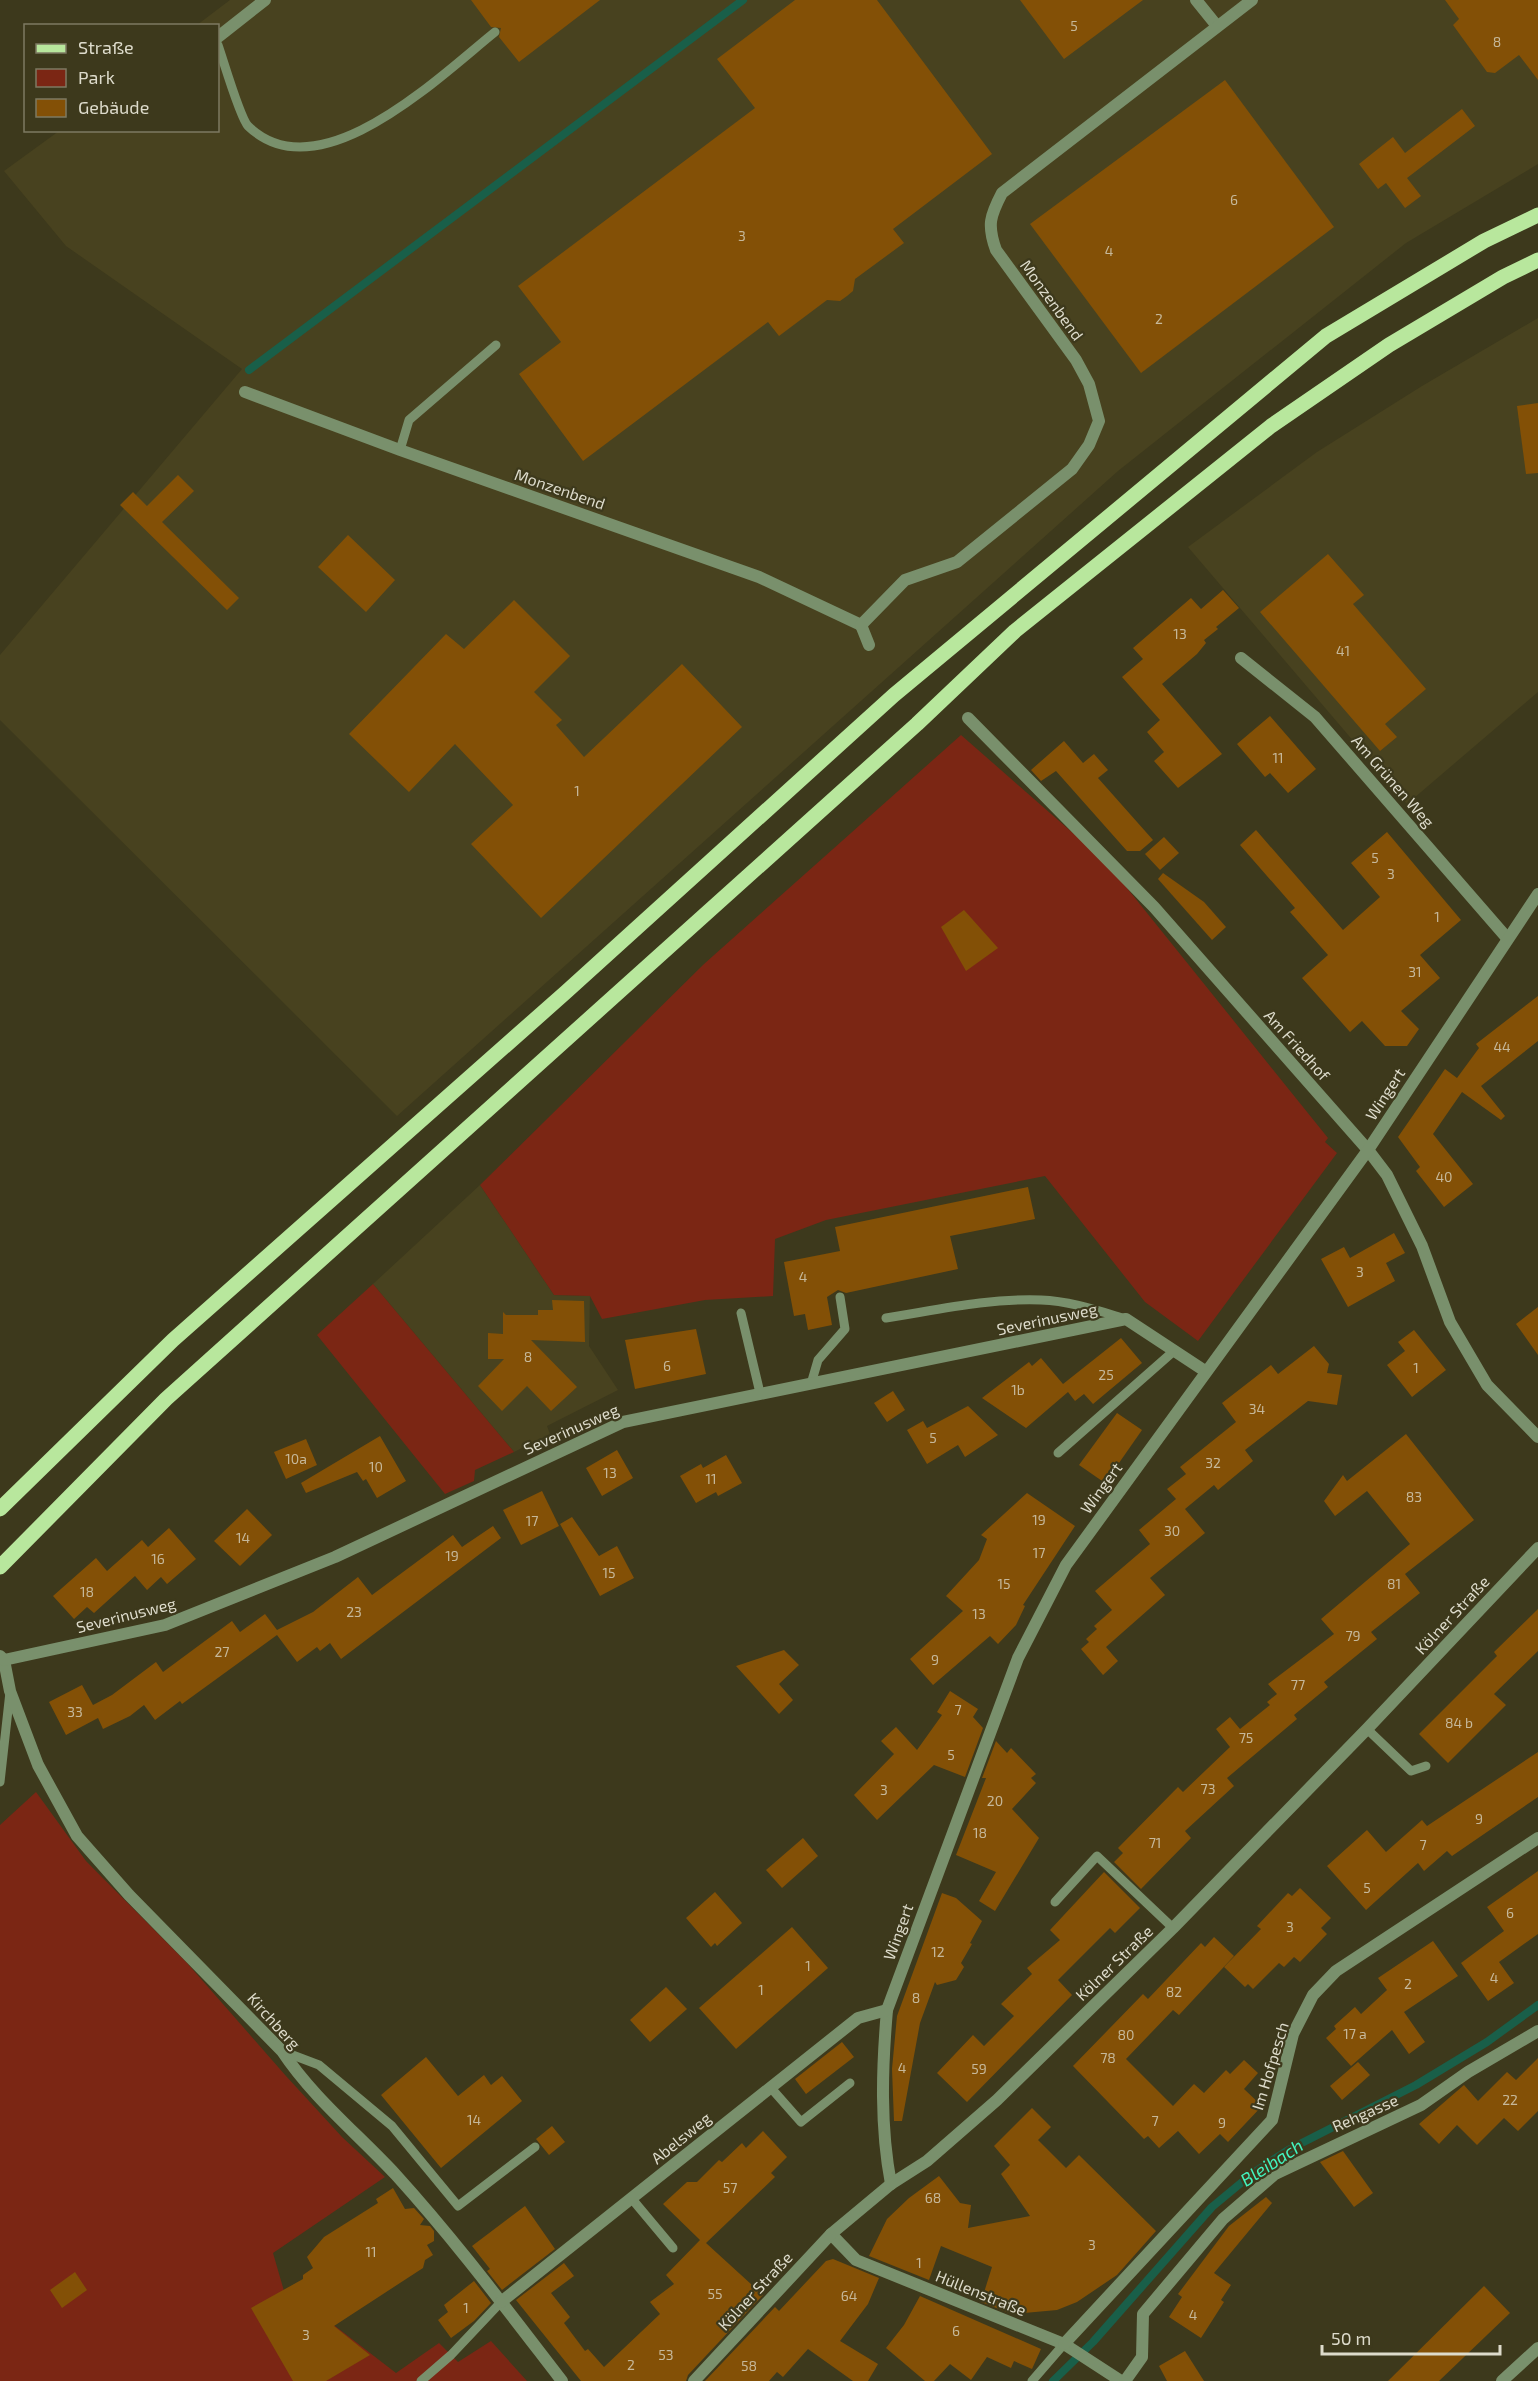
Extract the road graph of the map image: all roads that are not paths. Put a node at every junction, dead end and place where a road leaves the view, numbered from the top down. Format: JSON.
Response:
{"nodes":[{"id":1,"x":265,"y":0,"type":"edge"},
{"id":2,"x":1196,"y":0,"type":"edge"},
{"id":3,"x":1252,"y":0,"type":"edge"},
{"id":4,"x":1216,"y":26,"type":"junction"},
{"id":5,"x":495,"y":32,"type":"dead end"},
{"id":6,"x":219,"y":36,"type":"edge"},
{"id":7,"x":219,"y":48,"type":"edge"},
{"id":8,"x":1538,"y":215,"type":"edge"},
{"id":9,"x":1538,"y":260,"type":"edge"},
{"id":10,"x":496,"y":345,"type":"dead end"},
{"id":11,"x":245,"y":392,"type":"dead end"},
{"id":12,"x":400,"y":450,"type":"junction"},
{"id":13,"x":861,"y":625,"type":"junction"},
{"id":14,"x":869,"y":645,"type":"dead end"},
{"id":15,"x":1241,"y":658,"type":"dead end"},
{"id":16,"x":968,"y":718,"type":"dead end"},
{"id":17,"x":1538,"y":894,"type":"edge"},
{"id":18,"x":1507,"y":938,"type":"junction"},
{"id":19,"x":1368,"y":1150,"type":"junction"},
{"id":20,"x":840,"y":1297,"type":"dead end"},
{"id":21,"x":741,"y":1313,"type":"dead end"},
{"id":22,"x":886,"y":1318,"type":"dead end"},
{"id":23,"x":1126,"y":1319,"type":"junction"},
{"id":24,"x":1174,"y":1350,"type":"junction"},
{"id":25,"x":1205,"y":1371,"type":"junction"},
{"id":26,"x":811,"y":1384,"type":"junction"},
{"id":27,"x":760,"y":1393,"type":"junction"},
{"id":28,"x":1538,"y":1437,"type":"edge"},
{"id":29,"x":1058,"y":1453,"type":"dead end"},
{"id":30,"x":0,"y":1509,"type":"edge"},
{"id":31,"x":1538,"y":1548,"type":"edge"},
{"id":32,"x":0,"y":1567,"type":"edge"},
{"id":33,"x":2,"y":1658,"type":"edge"},
{"id":34,"x":10,"y":1690,"type":"junction"},
{"id":35,"x":1367,"y":1729,"type":"junction"},
{"id":36,"x":1426,"y":1766,"type":"dead end"},
{"id":37,"x":0,"y":1782,"type":"edge"},
{"id":38,"x":1538,"y":1838,"type":"edge"},
{"id":39,"x":1055,"y":1902,"type":"dead end"},
{"id":40,"x":1173,"y":1928,"type":"junction"},
{"id":41,"x":887,"y":2010,"type":"junction"},
{"id":42,"x":1538,"y":2031,"type":"edge"},
{"id":43,"x":282,"y":2051,"type":"junction"},
{"id":44,"x":850,"y":2083,"type":"dead end"},
{"id":45,"x":771,"y":2088,"type":"junction"},
{"id":46,"x":535,"y":2147,"type":"dead end"},
{"id":47,"x":891,"y":2184,"type":"junction"},
{"id":48,"x":632,"y":2199,"type":"junction"},
{"id":49,"x":831,"y":2234,"type":"junction"},
{"id":50,"x":673,"y":2248,"type":"dead end"},
{"id":51,"x":501,"y":2302,"type":"junction"},
{"id":52,"x":1068,"y":2346,"type":"junction"},
{"id":53,"x":1538,"y":2348,"type":"edge"},
{"id":54,"x":421,"y":2381,"type":"edge"},
{"id":55,"x":562,"y":2381,"type":"edge"},
{"id":56,"x":694,"y":2381,"type":"edge"},
{"id":57,"x":1032,"y":2381,"type":"edge"},
{"id":58,"x":1123,"y":2381,"type":"edge"},
{"id":59,"x":1502,"y":2381,"type":"edge"}],
"edges":[{"from":1,"to":6,"type":"street"},
{"from":2,"to":4,"type":"street"},
{"from":3,"to":4,"type":"street","name":"Monzenbend"},
{"from":4,"to":13,"type":"street","name":"Monzenbend"},
{"from":5,"to":7,"type":"lane"},
{"from":8,"to":30,"type":"main road"},
{"from":9,"to":32,"type":"main road"},
{"from":10,"to":12,"type":"lane"},
{"from":11,"to":12,"type":"street","name":"Monzenbend"},
{"from":12,"to":13,"type":"street","name":"Monzenbend"},
{"from":13,"to":14,"type":"street"},
{"from":15,"to":18,"type":"street","name":"Am Grünen Weg"},
{"from":16,"to":19,"type":"street","name":"Am Friedhof"},
{"from":17,"to":18,"type":"street","name":"Wingert"},
{"from":18,"to":19,"type":"street","name":"Wingert"},
{"from":19,"to":25,"type":"street","name":"Wingert"},
{"from":19,"to":28,"type":"street","name":"Am Friedhof"},
{"from":20,"to":26,"type":"lane"},
{"from":21,"to":27,"type":"lane"},
{"from":22,"to":23,"type":"lane"},
{"from":23,"to":24,"type":"street"},
{"from":23,"to":26,"type":"street","name":"Severinusweg"},
{"from":24,"to":25,"type":"street"},
{"from":24,"to":29,"type":"lane"},
{"from":25,"to":41,"type":"street","name":"Wingert"},
{"from":26,"to":27,"type":"street","name":"Severinusweg"},
{"from":27,"to":33,"type":"street","name":"Severinusweg"},
{"from":31,"to":35,"type":"street","name":"Kölner Straße"},
{"from":33,"to":34,"type":"street","name":"Kirchberg"},
{"from":34,"to":37,"type":"lane"},
{"from":34,"to":43,"type":"street","name":"Kirchberg"},
{"from":35,"to":36,"type":"lane"},
{"from":35,"to":40,"type":"street","name":"Kölner Straße"},
{"from":38,"to":52,"type":"street","name":"Im Hofpesch"},
{"from":39,"to":40,"type":"lane"},
{"from":40,"to":47,"type":"street","name":"Kölner Straße"},
{"from":41,"to":45,"type":"street","name":"Abelsweg"},
{"from":41,"to":47,"type":"street","name":"Wingert"},
{"from":42,"to":58,"type":"street","name":"Rehgasse"},
{"from":43,"to":46,"type":"lane"},
{"from":43,"to":51,"type":"street","name":"Kirchberg"},
{"from":44,"to":45,"type":"lane"},
{"from":45,"to":48,"type":"street","name":"Abelsweg"},
{"from":47,"to":49,"type":"street","name":"Kölner Straße"},
{"from":48,"to":50,"type":"lane"},
{"from":48,"to":51,"type":"street","name":"Abelsweg"},
{"from":49,"to":52,"type":"street","name":"Hüllenstraße"},
{"from":49,"to":56,"type":"street","name":"Kölner Straße"},
{"from":51,"to":54,"type":"lane"},
{"from":51,"to":55,"type":"street","name":"Kirchberg"},
{"from":52,"to":57,"type":"lane"},
{"from":52,"to":58,"type":"street","name":"Hüllenstraße"},
{"from":53,"to":59,"type":"street"}]}
